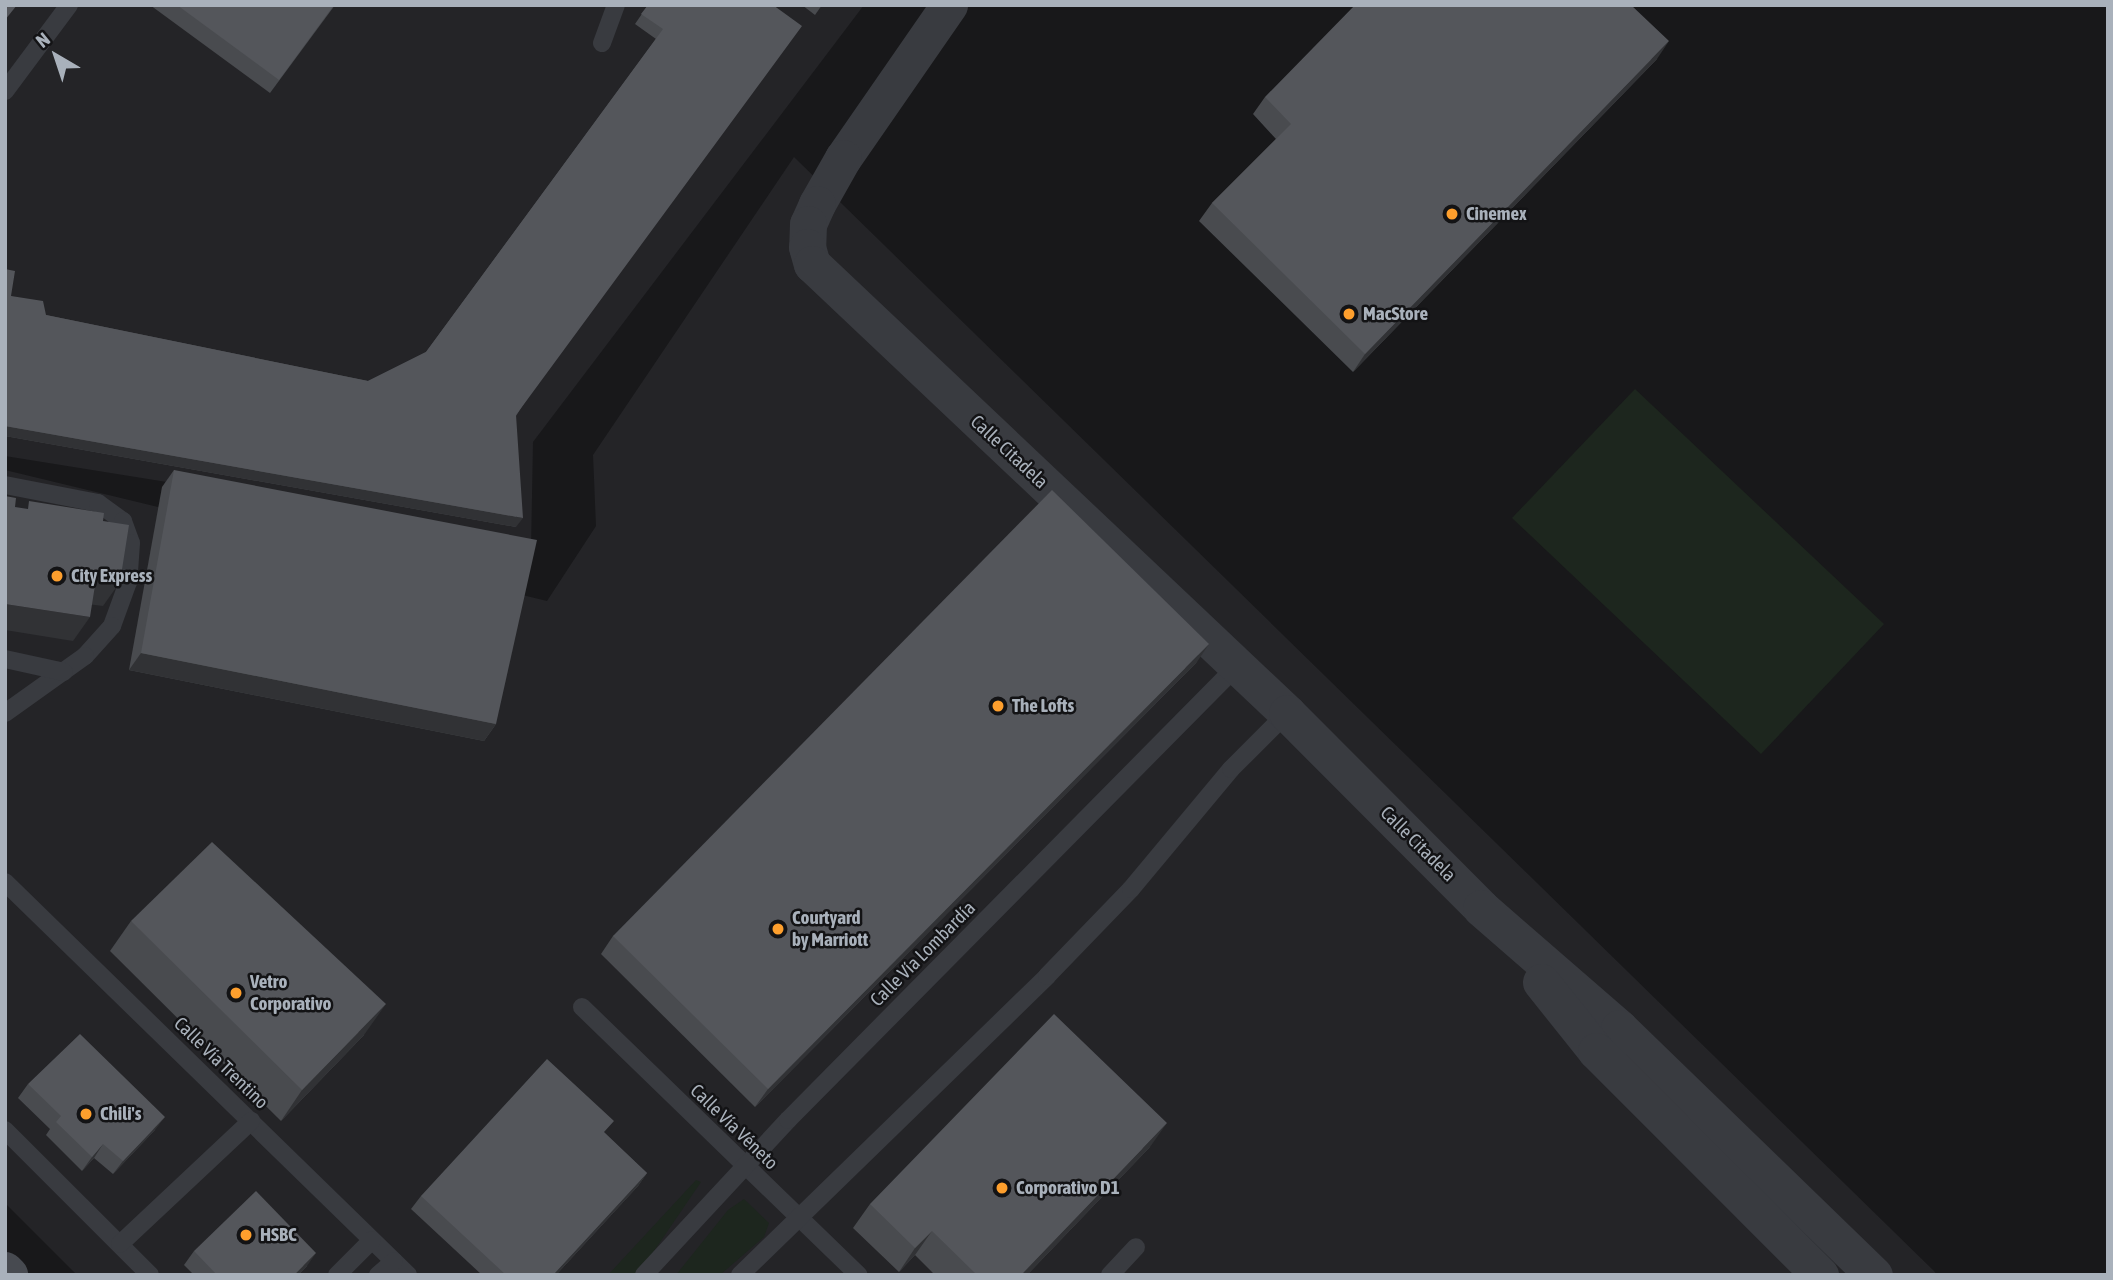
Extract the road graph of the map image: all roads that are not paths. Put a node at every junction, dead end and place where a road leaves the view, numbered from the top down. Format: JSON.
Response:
{"nodes":[{"id":1,"x":69,"y":5,"type":"edge"},
{"id":2,"x":616,"y":5,"type":"edge"},
{"id":3,"x":949,"y":5,"type":"edge"},
{"id":4,"x":601,"y":43,"type":"dead end"},
{"id":5,"x":5,"y":91,"type":"edge"},
{"id":6,"x":5,"y":485,"type":"edge"},
{"id":7,"x":5,"y":659,"type":"edge"},
{"id":8,"x":1237,"y":666,"type":"junction"},
{"id":9,"x":64,"y":671,"type":"junction"},
{"id":10,"x":5,"y":713,"type":"edge"},
{"id":11,"x":1287,"y":713,"type":"junction"},
{"id":12,"x":5,"y":882,"type":"edge"},
{"id":13,"x":1482,"y":908,"type":"junction"},
{"id":14,"x":582,"y":1007,"type":"dead end"},
{"id":15,"x":251,"y":1121,"type":"junction"},
{"id":16,"x":5,"y":1130,"type":"edge"},
{"id":17,"x":744,"y":1167,"type":"junction"},
{"id":18,"x":800,"y":1218,"type":"junction"},
{"id":19,"x":372,"y":1240,"type":"junction"},
{"id":20,"x":120,"y":1244,"type":"junction"},
{"id":21,"x":1136,"y":1247,"type":"dead end"},
{"id":22,"x":394,"y":1261,"type":"junction"},
{"id":23,"x":150,"y":1275,"type":"edge"},
{"id":24,"x":337,"y":1275,"type":"edge"},
{"id":25,"x":378,"y":1275,"type":"edge"},
{"id":26,"x":408,"y":1275,"type":"edge"},
{"id":27,"x":644,"y":1275,"type":"edge"},
{"id":28,"x":740,"y":1275,"type":"edge"},
{"id":29,"x":859,"y":1275,"type":"edge"},
{"id":30,"x":1110,"y":1275,"type":"edge"},
{"id":31,"x":1821,"y":1275,"type":"edge"},
{"id":32,"x":1874,"y":1275,"type":"edge"}],
"edges":[{"from":1,"to":5,"type":"lane"},
{"from":2,"to":4,"type":"lane"},
{"from":3,"to":8,"type":"street","name":"Calle Citadela"},
{"from":6,"to":9,"type":"lane"},
{"from":7,"to":9,"type":"lane"},
{"from":8,"to":11,"type":"street","name":"Calle Citadela"},
{"from":8,"to":17,"type":"lane","name":"Calle Vía Lombardía"},
{"from":9,"to":10,"type":"lane"},
{"from":11,"to":13,"type":"street","name":"Calle Citadela"},
{"from":11,"to":18,"type":"lane"},
{"from":12,"to":15,"type":"lane","name":"Calle Vía Trentino"},
{"from":13,"to":31,"type":"street","name":"Calle Citadela"},
{"from":13,"to":32,"type":"street","name":"Calle Citadela"},
{"from":14,"to":17,"type":"lane","name":"Calle Vía Véneto"},
{"from":15,"to":19,"type":"lane","name":"Calle Vía Trentino"},
{"from":15,"to":20,"type":"lane"},
{"from":16,"to":20,"type":"lane"},
{"from":17,"to":18,"type":"lane","name":"Calle Vía Véneto"},
{"from":17,"to":27,"type":"lane","name":"Calle Vía Lombardía"},
{"from":18,"to":28,"type":"lane"},
{"from":18,"to":29,"type":"lane","name":"Calle Vía Véneto"},
{"from":19,"to":22,"type":"lane","name":"Calle Vía Trentino"},
{"from":19,"to":24,"type":"lane"},
{"from":20,"to":23,"type":"lane"},
{"from":21,"to":30,"type":"lane"},
{"from":22,"to":25,"type":"lane"},
{"from":22,"to":26,"type":"lane","name":"Calle Vía Trentino"}]}
